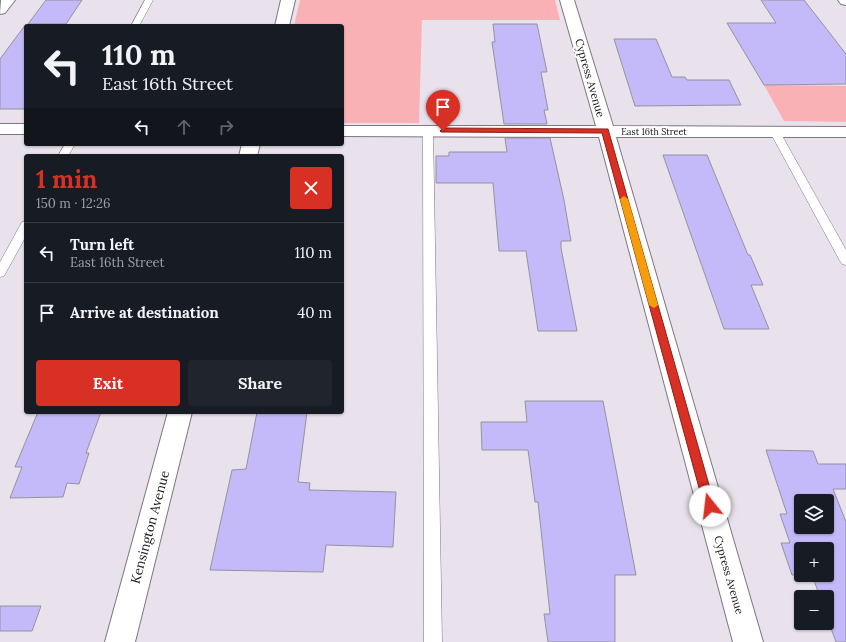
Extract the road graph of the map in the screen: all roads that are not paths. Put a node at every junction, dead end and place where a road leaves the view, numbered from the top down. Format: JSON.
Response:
{"nodes":[{"id":1,"x":8,"y":0,"type":"edge"},
{"id":2,"x":149,"y":0,"type":"edge"},
{"id":3,"x":288,"y":0,"type":"edge"},
{"id":4,"x":567,"y":0,"type":"edge"},
{"id":5,"x":0,"y":10,"type":"edge"},
{"id":6,"x":136,"y":24,"type":"edge"},
{"id":7,"x":282,"y":24,"type":"edge"},
{"id":8,"x":0,"y":129,"type":"edge"},
{"id":9,"x":24,"y":129,"type":"edge"},
{"id":10,"x":344,"y":131,"type":"edge"},
{"id":11,"x":428,"y":131,"type":"junction"},
{"id":12,"x":605,"y":131,"type":"junction"},
{"id":13,"x":775,"y":132,"type":"junction"},
{"id":14,"x":846,"y":132,"type":"edge"},
{"id":15,"x":24,"y":229,"type":"edge"},
{"id":16,"x":846,"y":261,"type":"edge"},
{"id":17,"x":0,"y":273,"type":"edge"},
{"id":18,"x":179,"y":414,"type":"edge"},
{"id":19,"x":120,"y":642,"type":"edge"},
{"id":20,"x":433,"y":642,"type":"edge"},
{"id":21,"x":748,"y":642,"type":"edge"}],
"edges":[{"from":1,"to":5,"type":"street"},
{"from":2,"to":6,"type":"lane"},
{"from":3,"to":7,"type":"street"},
{"from":4,"to":12,"type":"street","name":"Cypress Avenue"},
{"from":8,"to":9,"type":"street"},
{"from":10,"to":11,"type":"street","name":"East 16th Street"},
{"from":11,"to":12,"type":"street","name":"East 16th Street"},
{"from":11,"to":20,"type":"lane"},
{"from":12,"to":13,"type":"street","name":"East 16th Street"},
{"from":12,"to":21,"type":"street","name":"Cypress Avenue"},
{"from":13,"to":14,"type":"street","name":"East 16th Street"},
{"from":13,"to":16,"type":"lane"},
{"from":15,"to":17,"type":"lane"},
{"from":18,"to":19,"type":"street","name":"Kensington Avenue"}]}
